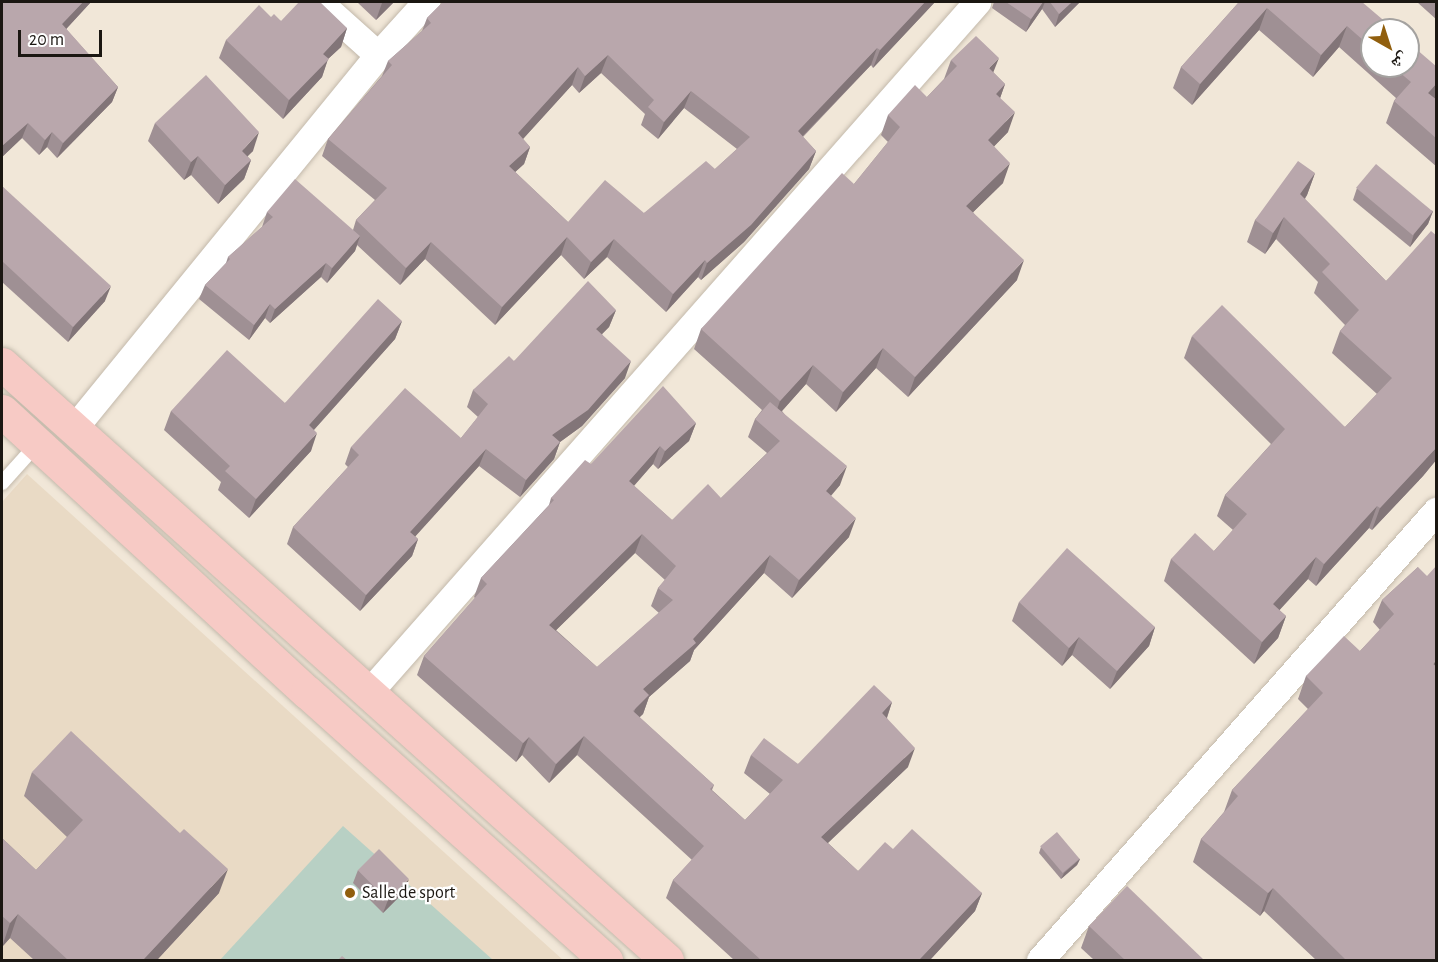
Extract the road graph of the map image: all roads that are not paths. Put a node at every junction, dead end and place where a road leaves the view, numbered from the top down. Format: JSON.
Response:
{"nodes":[{"id":1,"x":319,"y":2,"type":"edge"},
{"id":2,"x":426,"y":2,"type":"edge"},
{"id":3,"x":977,"y":2,"type":"edge"},
{"id":4,"x":378,"y":55,"type":"junction"},
{"id":5,"x":2,"y":364,"type":"edge"},
{"id":6,"x":2,"y":411,"type":"edge"},
{"id":7,"x":74,"y":428,"type":"junction"},
{"id":8,"x":38,"y":443,"type":"junction"},
{"id":9,"x":2,"y":483,"type":"edge"},
{"id":10,"x":1437,"y":511,"type":"edge"},
{"id":11,"x":369,"y":692,"type":"junction"},
{"id":12,"x":606,"y":960,"type":"edge"},
{"id":13,"x":667,"y":960,"type":"edge"},
{"id":14,"x":1040,"y":960,"type":"edge"}],
"edges":[{"from":1,"to":4,"type":"street"},
{"from":2,"to":4,"type":"street"},
{"from":3,"to":11,"type":"street"},
{"from":4,"to":7,"type":"street"},
{"from":5,"to":7,"type":"main road"},
{"from":6,"to":8,"type":"main road"},
{"from":7,"to":11,"type":"main road"},
{"from":8,"to":9,"type":"lane"},
{"from":8,"to":12,"type":"main road"},
{"from":10,"to":14,"type":"street"},
{"from":11,"to":13,"type":"main road"}]}
